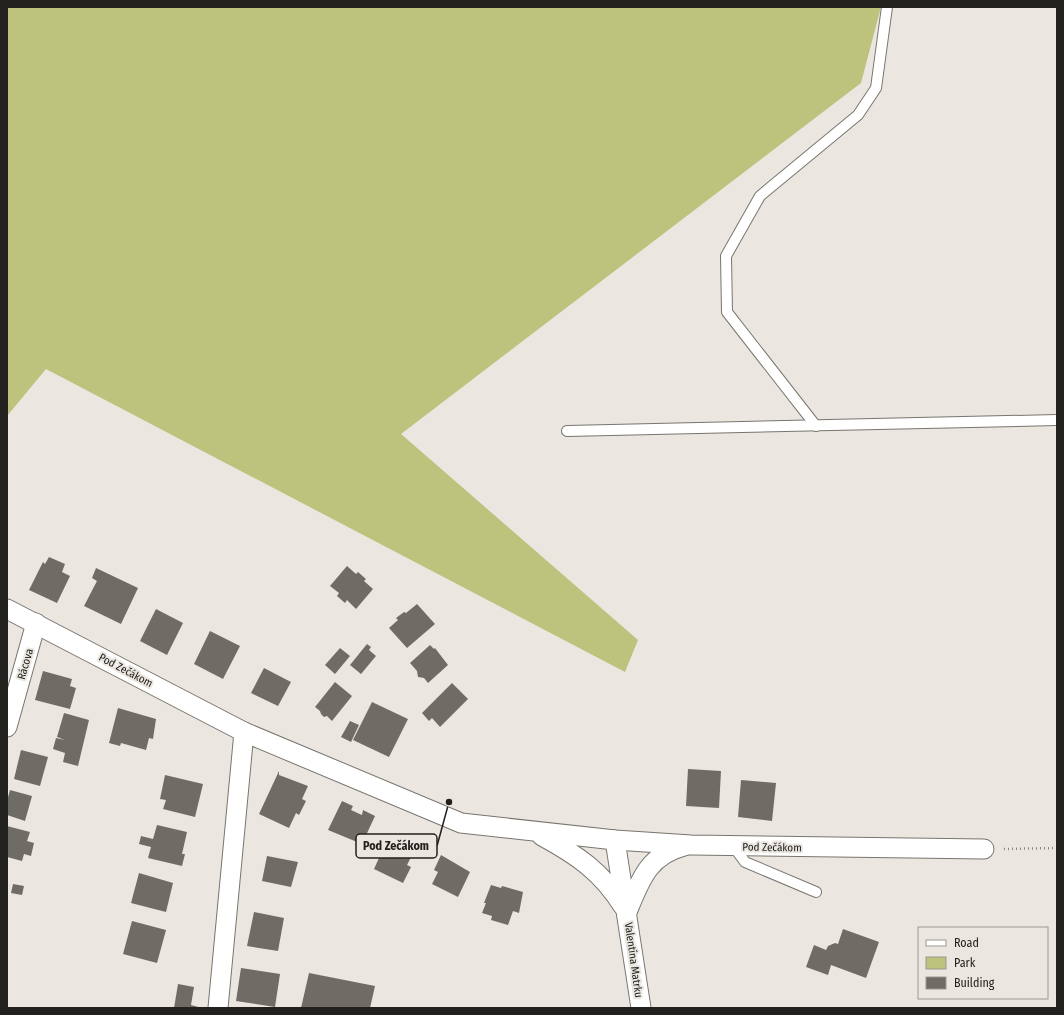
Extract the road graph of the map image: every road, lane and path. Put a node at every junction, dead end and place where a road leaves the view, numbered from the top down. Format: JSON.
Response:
{"nodes":[{"id":1,"x":887,"y":7,"type":"edge"},
{"id":2,"x":1057,"y":420,"type":"edge"},
{"id":3,"x":816,"y":426,"type":"junction"},
{"id":4,"x":567,"y":431,"type":"dead end"},
{"id":5,"x":7,"y":609,"type":"edge"},
{"id":6,"x":36,"y":623,"type":"junction"},
{"id":7,"x":7,"y":727,"type":"edge"},
{"id":8,"x":244,"y":732,"type":"junction"},
{"id":9,"x":534,"y":832,"type":"junction"},
{"id":10,"x":615,"y":840,"type":"junction"},
{"id":11,"x":691,"y":845,"type":"junction"},
{"id":12,"x":734,"y":847,"type":"junction"},
{"id":13,"x":1057,"y":848,"type":"edge"},
{"id":14,"x":984,"y":849,"type":"joint"},
{"id":15,"x":816,"y":892,"type":"dead end"},
{"id":16,"x":627,"y":912,"type":"junction"},
{"id":17,"x":218,"y":1008,"type":"edge"},
{"id":18,"x":641,"y":1008,"type":"edge"}],
"edges":[{"from":1,"to":3,"type":"lane"},
{"from":2,"to":3,"type":"lane"},
{"from":3,"to":4,"type":"lane"},
{"from":5,"to":6,"type":"street","name":"Pod Zečákom"},
{"from":6,"to":7,"type":"street","name":"Rácova"},
{"from":6,"to":8,"type":"street","name":"Pod Zečákom"},
{"from":8,"to":9,"type":"street","name":"Pod Zečákom"},
{"from":8,"to":17,"type":"street"},
{"from":9,"to":10,"type":"street","name":"Pod Zečákom"},
{"from":9,"to":16,"type":"street","name":"Valentína Matrku"},
{"from":10,"to":11,"type":"street","name":"Pod Zečákom"},
{"from":10,"to":16,"type":"street","name":"Valentína Matrku"},
{"from":11,"to":12,"type":"street","name":"Pod Zečákom"},
{"from":11,"to":16,"type":"street","name":"Valentína Matrku"},
{"from":12,"to":14,"type":"street","name":"Pod Zečákom"},
{"from":12,"to":15,"type":"lane"},
{"from":13,"to":14,"type":"path"},
{"from":16,"to":18,"type":"street","name":"Valentína Matrku"}]}
